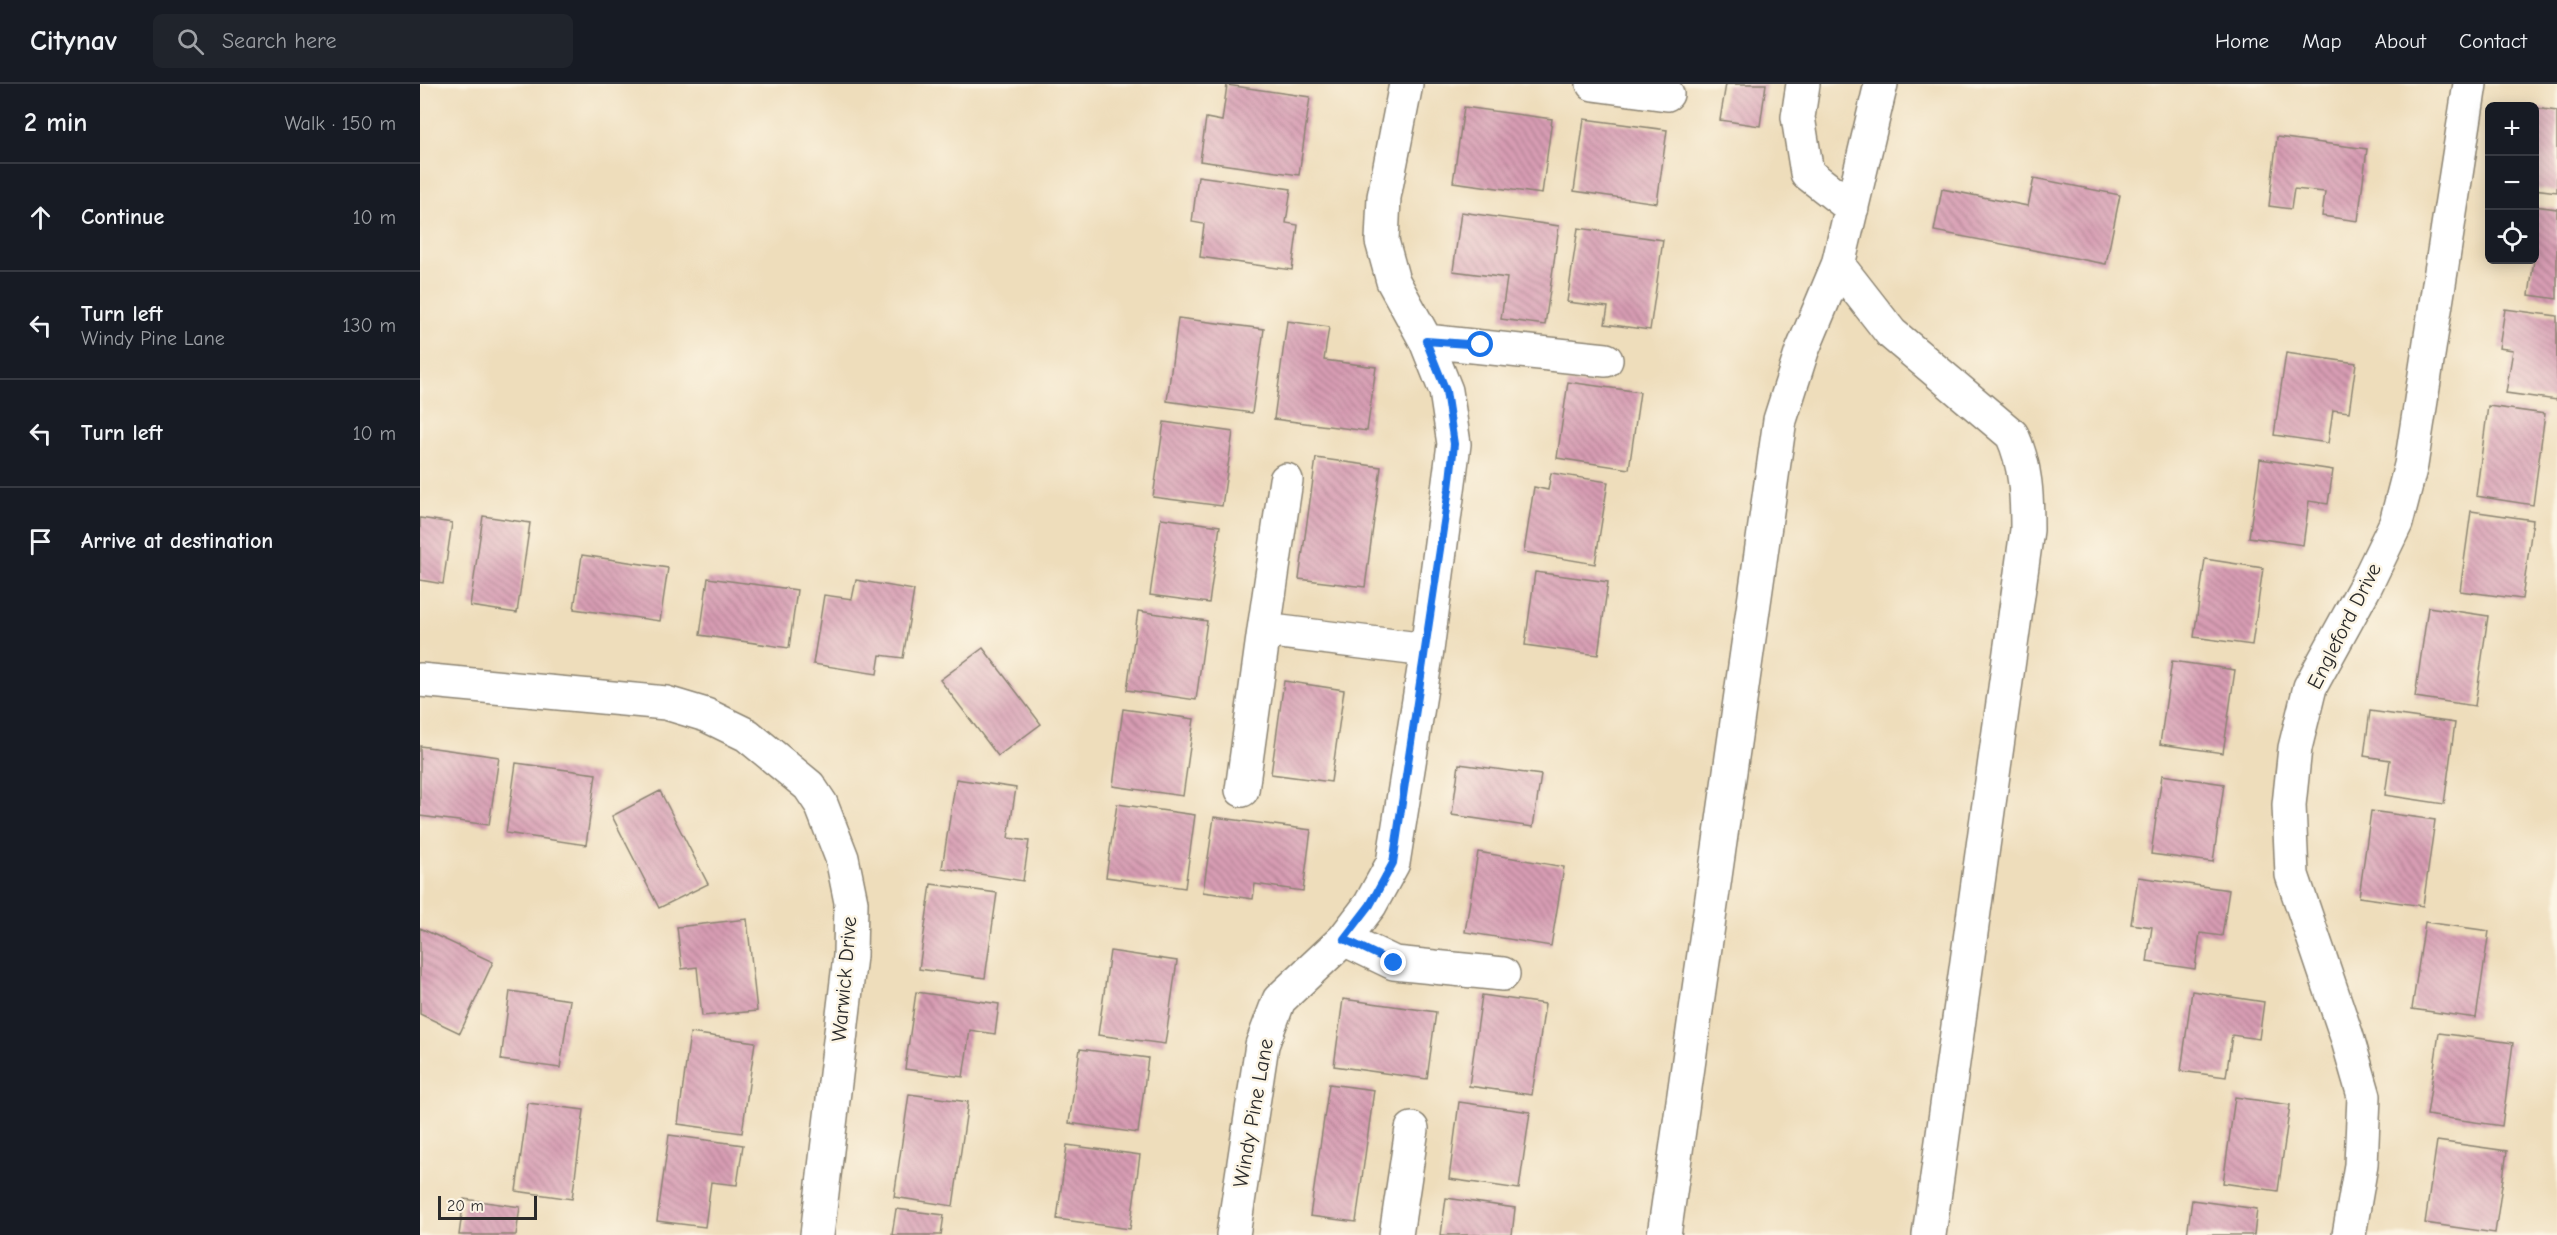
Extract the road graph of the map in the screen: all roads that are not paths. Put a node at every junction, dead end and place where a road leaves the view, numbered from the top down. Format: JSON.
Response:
{"nodes":[{"id":1,"x":1406,"y":84,"type":"edge"},
{"id":2,"x":1593,"y":84,"type":"edge"},
{"id":3,"x":1803,"y":84,"type":"edge"},
{"id":4,"x":1881,"y":84,"type":"edge"},
{"id":5,"x":2470,"y":84,"type":"edge"},
{"id":6,"x":1667,"y":94,"type":"dead end"},
{"id":7,"x":1852,"y":208,"type":"junction"},
{"id":8,"x":1838,"y":265,"type":"junction"},
{"id":9,"x":1426,"y":341,"type":"junction"},
{"id":10,"x":1606,"y":360,"type":"dead end"},
{"id":11,"x":1286,"y":480,"type":"dead end"},
{"id":12,"x":1264,"y":630,"type":"junction"},
{"id":13,"x":1427,"y":650,"type":"junction"},
{"id":14,"x":420,"y":680,"type":"edge"},
{"id":15,"x":1242,"y":790,"type":"dead end"},
{"id":16,"x":1344,"y":939,"type":"junction"},
{"id":17,"x":1503,"y":974,"type":"dead end"},
{"id":18,"x":1412,"y":1129,"type":"dead end"},
{"id":19,"x":817,"y":1235,"type":"edge"},
{"id":20,"x":1233,"y":1235,"type":"edge"},
{"id":21,"x":1396,"y":1235,"type":"edge"},
{"id":22,"x":1664,"y":1235,"type":"edge"},
{"id":23,"x":1929,"y":1235,"type":"edge"},
{"id":24,"x":2349,"y":1235,"type":"edge"}],
"edges":[{"from":1,"to":9,"type":"street","name":"Windy Pine Lane"},
{"from":2,"to":6,"type":"street"},
{"from":3,"to":7,"type":"street"},
{"from":4,"to":7,"type":"street"},
{"from":5,"to":24,"type":"street","name":"Engleford Drive"},
{"from":7,"to":8,"type":"street"},
{"from":8,"to":22,"type":"street"},
{"from":8,"to":23,"type":"street"},
{"from":9,"to":10,"type":"street"},
{"from":9,"to":13,"type":"street","name":"Windy Pine Lane"},
{"from":11,"to":12,"type":"street"},
{"from":12,"to":13,"type":"street"},
{"from":12,"to":15,"type":"street"},
{"from":13,"to":16,"type":"street","name":"Windy Pine Lane"},
{"from":14,"to":19,"type":"street","name":"Warwick Drive"},
{"from":16,"to":17,"type":"street"},
{"from":16,"to":20,"type":"street","name":"Windy Pine Lane"},
{"from":18,"to":21,"type":"street"}]}
